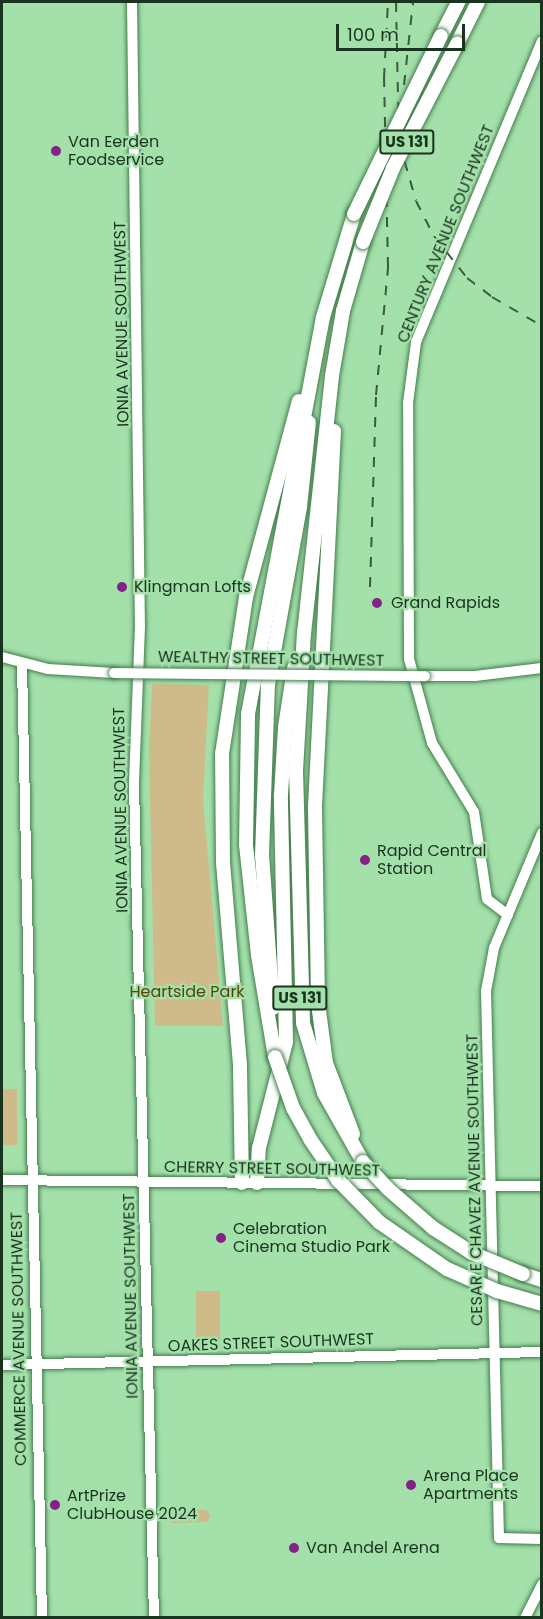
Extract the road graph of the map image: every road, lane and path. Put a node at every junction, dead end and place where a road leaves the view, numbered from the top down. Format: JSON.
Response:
{"nodes":[{"id":1,"x":132,"y":2,"type":"edge"},
{"id":2,"x":458,"y":2,"type":"edge"},
{"id":3,"x":478,"y":2,"type":"edge"},
{"id":4,"x":542,"y":41,"type":"edge"},
{"id":5,"x":337,"y":342,"type":"junction"},
{"id":6,"x":314,"y":360,"type":"junction"},
{"id":7,"x":310,"y":381,"type":"junction"},
{"id":8,"x":304,"y":632,"type":"junction"},
{"id":9,"x":2,"y":657,"type":"edge"},
{"id":10,"x":22,"y":663,"type":"junction"},
{"id":11,"x":542,"y":668,"type":"edge"},
{"id":12,"x":269,"y":674,"type":"junction"},
{"id":13,"x":324,"y":675,"type":"junction"},
{"id":14,"x":542,"y":833,"type":"edge"},
{"id":15,"x":508,"y":915,"type":"junction"},
{"id":16,"x":275,"y":1057,"type":"junction"},
{"id":17,"x":363,"y":1161,"type":"junction"},
{"id":18,"x":2,"y":1180,"type":"edge"},
{"id":19,"x":30,"y":1181,"type":"junction"},
{"id":20,"x":144,"y":1182,"type":"junction"},
{"id":21,"x":242,"y":1183,"type":"junction"},
{"id":22,"x":257,"y":1183,"type":"junction"},
{"id":23,"x":489,"y":1186,"type":"junction"},
{"id":24,"x":542,"y":1186,"type":"edge"},
{"id":25,"x":542,"y":1280,"type":"edge"},
{"id":26,"x":542,"y":1304,"type":"edge"},
{"id":27,"x":494,"y":1352,"type":"junction"},
{"id":28,"x":542,"y":1352,"type":"edge"},
{"id":29,"x":147,"y":1362,"type":"junction"},
{"id":30,"x":2,"y":1365,"type":"edge"},
{"id":31,"x":35,"y":1365,"type":"junction"},
{"id":32,"x":542,"y":1539,"type":"edge"},
{"id":33,"x":542,"y":1584,"type":"edge"},
{"id":34,"x":42,"y":1617,"type":"edge"},
{"id":35,"x":154,"y":1617,"type":"edge"},
{"id":36,"x":525,"y":1617,"type":"edge"}],
"edges":[{"from":1,"to":20,"type":"street","name":"IONIA AVENUE SOUTHWEST"},
{"from":2,"to":6,"type":"highway","number":"US 131","bridge":true},
{"from":3,"to":5,"type":"highway","number":"US 131","bridge":true},
{"from":4,"to":15,"type":"street","name":"CENTURY AVENUE SOUTHWEST"},
{"from":5,"to":8,"type":"highway","number":"US 131"},
{"from":5,"to":13,"type":"highway"},
{"from":6,"to":7,"type":"highway","number":"US 131"},
{"from":6,"to":21,"type":"highway"},
{"from":7,"to":12,"type":"highway"},
{"from":7,"to":16,"type":"highway","number":"US 131"},
{"from":8,"to":17,"type":"highway","number":"US 131"},
{"from":8,"to":22,"type":"highway"},
{"from":9,"to":10,"type":"street","name":"WEALTHY STREET SOUTHWEST"},
{"from":10,"to":12,"type":"street","name":"WEALTHY STREET SOUTHWEST","bridge":true},
{"from":10,"to":19,"type":"street","name":"COMMERCE AVENUE SOUTHWEST"},
{"from":11,"to":13,"type":"street","name":"WEALTHY STREET SOUTHWEST","bridge":true},
{"from":12,"to":13,"type":"street","name":"WEALTHY STREET SOUTHWEST","bridge":true},
{"from":12,"to":16,"type":"highway"},
{"from":13,"to":17,"type":"highway"},
{"from":14,"to":15,"type":"street","name":"CESAR E CHAVEZ AVENUE SOUTHWEST"},
{"from":15,"to":23,"type":"street","name":"CESAR E CHAVEZ AVENUE SOUTHWEST"},
{"from":16,"to":26,"type":"highway","number":"US 131","bridge":true},
{"from":17,"to":25,"type":"highway","number":"US 131","bridge":true},
{"from":18,"to":19,"type":"street","name":"CHERRY STREET SOUTHWEST"},
{"from":19,"to":20,"type":"street","name":"CHERRY STREET SOUTHWEST"},
{"from":19,"to":31,"type":"street","name":"COMMERCE AVENUE SOUTHWEST"},
{"from":20,"to":21,"type":"street","name":"CHERRY STREET SOUTHWEST"},
{"from":20,"to":29,"type":"street","name":"IONIA AVENUE SOUTHWEST"},
{"from":21,"to":22,"type":"street","name":"CHERRY STREET SOUTHWEST"},
{"from":22,"to":23,"type":"street","name":"CHERRY STREET SOUTHWEST"},
{"from":23,"to":24,"type":"street","name":"CHERRY STREET SOUTHWEST"},
{"from":23,"to":27,"type":"street","name":"CESAR E CHAVEZ AVENUE SOUTHWEST"},
{"from":27,"to":28,"type":"street","name":"OAKES STREET SOUTHWEST"},
{"from":27,"to":29,"type":"street","name":"OAKES STREET SOUTHWEST"},
{"from":27,"to":32,"type":"street","name":"CESAR E CHAVEZ AVENUE SOUTHWEST"},
{"from":29,"to":31,"type":"street","name":"OAKES STREET SOUTHWEST"},
{"from":29,"to":35,"type":"street","name":"IONIA AVENUE SOUTHWEST"},
{"from":30,"to":31,"type":"street","name":"OAKES STREET SOUTHWEST"},
{"from":31,"to":34,"type":"street","name":"COMMERCE AVENUE SOUTHWEST"},
{"from":33,"to":36,"type":"street"}]}
